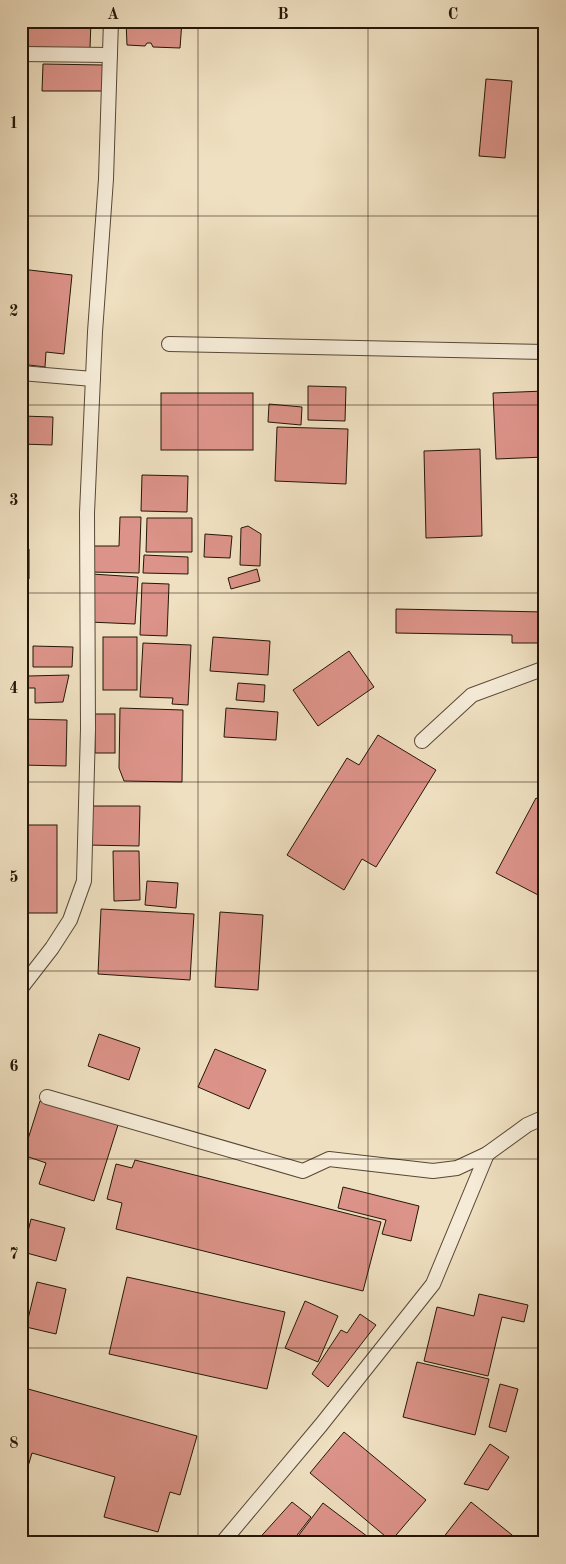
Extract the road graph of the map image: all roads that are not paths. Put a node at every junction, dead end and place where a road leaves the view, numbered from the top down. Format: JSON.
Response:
{"nodes":[{"id":1,"x":111,"y":21,"type":"edge"},
{"id":2,"x":21,"y":54,"type":"edge"},
{"id":3,"x":110,"y":55,"type":"junction"},
{"id":4,"x":168,"y":344,"type":"dead end"},
{"id":5,"x":545,"y":352,"type":"edge"},
{"id":6,"x":21,"y":373,"type":"edge"},
{"id":7,"x":93,"y":379,"type":"junction"},
{"id":8,"x":545,"y":668,"type":"edge"},
{"id":9,"x":422,"y":741,"type":"dead end"},
{"id":10,"x":21,"y":988,"type":"edge"},
{"id":11,"x":47,"y":1097,"type":"dead end"},
{"id":12,"x":545,"y":1117,"type":"edge"},
{"id":13,"x":487,"y":1154,"type":"junction"},
{"id":14,"x":222,"y":1543,"type":"edge"}],
"edges":[{"from":1,"to":3,"type":"lane"},
{"from":2,"to":3,"type":"lane"},
{"from":3,"to":7,"type":"lane"},
{"from":4,"to":5,"type":"lane"},
{"from":6,"to":7,"type":"lane"},
{"from":7,"to":10,"type":"lane"},
{"from":8,"to":9,"type":"lane"},
{"from":11,"to":13,"type":"lane"},
{"from":12,"to":13,"type":"lane"},
{"from":13,"to":14,"type":"lane"}]}
